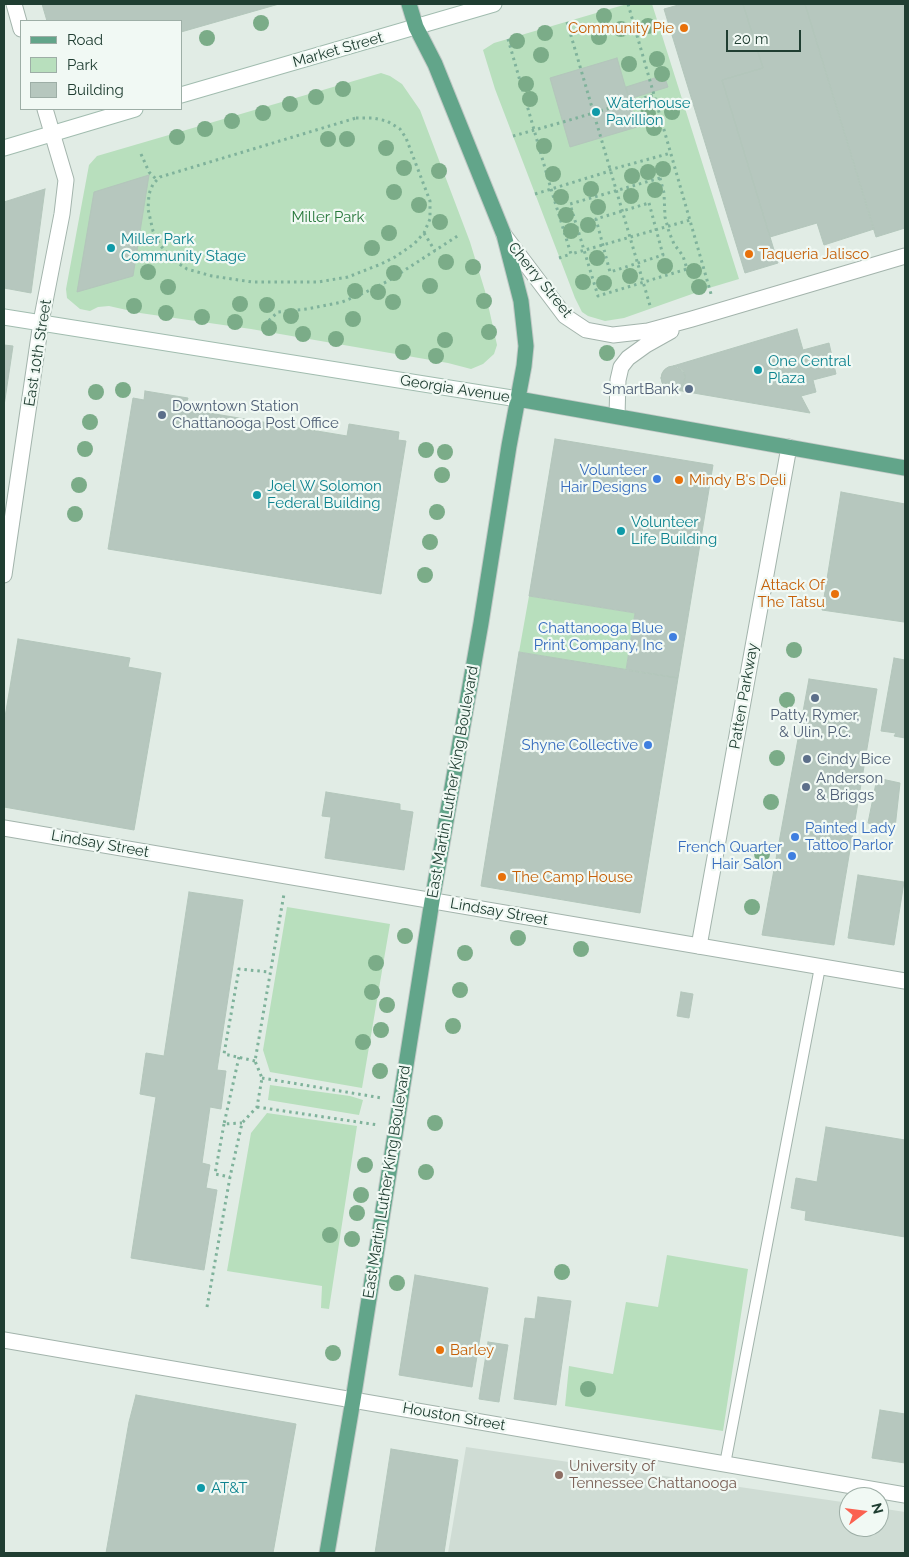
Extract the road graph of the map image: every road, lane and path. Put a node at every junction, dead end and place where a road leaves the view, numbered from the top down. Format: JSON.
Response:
{"nodes":[{"id":1,"x":14,"y":4,"type":"edge"},
{"id":2,"x":409,"y":4,"type":"edge"},
{"id":3,"x":494,"y":4,"type":"edge"},
{"id":4,"x":628,"y":4,"type":"edge"},
{"id":5,"x":567,"y":22,"type":"dead end"},
{"id":6,"x":20,"y":25,"type":"edge"},
{"id":7,"x":416,"y":27,"type":"junction"},
{"id":8,"x":508,"y":39,"type":"dead end"},
{"id":9,"x":182,"y":95,"type":"edge"},
{"id":10,"x":654,"y":95,"type":"junction"},
{"id":11,"x":45,"y":110,"type":"edge"},
{"id":12,"x":130,"y":110,"type":"edge"},
{"id":13,"x":593,"y":113,"type":"junction"},
{"id":14,"x":534,"y":130,"type":"junction"},
{"id":15,"x":52,"y":132,"type":"junction"},
{"id":16,"x":513,"y":136,"type":"dead end"},
{"id":17,"x":4,"y":148,"type":"edge"},
{"id":18,"x":671,"y":153,"type":"junction"},
{"id":19,"x":141,"y":154,"type":"dead end"},
{"id":20,"x":610,"y":171,"type":"junction"},
{"id":21,"x":157,"y":180,"type":"junction"},
{"id":22,"x":551,"y":190,"type":"junction"},
{"id":23,"x":616,"y":191,"type":"junction"},
{"id":24,"x":535,"y":194,"type":"dead end"},
{"id":25,"x":622,"y":211,"type":"junction"},
{"id":26,"x":690,"y":220,"type":"junction"},
{"id":27,"x":668,"y":227,"type":"junction"},
{"id":28,"x":656,"y":230,"type":"junction"},
{"id":29,"x":424,"y":233,"type":"junction"},
{"id":30,"x":459,"y":235,"type":"dead end"},
{"id":31,"x":504,"y":235,"type":"junction"},
{"id":32,"x":630,"y":238,"type":"junction"},
{"id":33,"x":604,"y":246,"type":"junction"},
{"id":34,"x":585,"y":250,"type":"junction"},
{"id":35,"x":435,"y":251,"type":"junction"},
{"id":36,"x":571,"y":254,"type":"junction"},
{"id":37,"x":905,"y":256,"type":"edge"},
{"id":38,"x":559,"y":258,"type":"dead end"},
{"id":39,"x":638,"y":264,"type":"junction"},
{"id":40,"x":643,"y":283,"type":"junction"},
{"id":41,"x":710,"y":288,"type":"dead end"},
{"id":42,"x":651,"y":309,"type":"dead end"},
{"id":43,"x":4,"y":317,"type":"edge"},
{"id":44,"x":692,"y":319,"type":"junction"},
{"id":45,"x":41,"y":322,"type":"junction"},
{"id":46,"x":264,"y":325,"type":"dead end"},
{"id":47,"x":518,"y":399,"type":"junction"},
{"id":48,"x":617,"y":416,"type":"junction"},
{"id":49,"x":788,"y":446,"type":"junction"},
{"id":50,"x":905,"y":468,"type":"edge"},
{"id":51,"x":4,"y":575,"type":"edge"},
{"id":52,"x":4,"y":828,"type":"edge"},
{"id":53,"x":286,"y":876,"type":"junction"},
{"id":54,"x":432,"y":901,"type":"junction"},
{"id":55,"x":699,"y":946,"type":"junction"},
{"id":56,"x":820,"y":967,"type":"junction"},
{"id":57,"x":270,"y":972,"type":"junction"},
{"id":58,"x":905,"y":981,"type":"edge"},
{"id":59,"x":238,"y":1057,"type":"junction"},
{"id":60,"x":255,"y":1061,"type":"junction"},
{"id":61,"x":262,"y":1078,"type":"junction"},
{"id":62,"x":400,"y":1101,"type":"junction"},
{"id":63,"x":257,"y":1107,"type":"junction"},
{"id":64,"x":242,"y":1123,"type":"junction"},
{"id":65,"x":224,"y":1124,"type":"junction"},
{"id":66,"x":396,"y":1128,"type":"junction"},
{"id":67,"x":230,"y":1177,"type":"junction"},
{"id":68,"x":207,"y":1307,"type":"dead end"},
{"id":69,"x":4,"y":1340,"type":"edge"},
{"id":70,"x":353,"y":1400,"type":"junction"},
{"id":71,"x":725,"y":1464,"type":"junction"},
{"id":72,"x":905,"y":1495,"type":"edge"},
{"id":73,"x":327,"y":1553,"type":"edge"}],
"edges":[{"from":1,"to":6,"type":"street"},
{"from":2,"to":7,"type":"main road","name":"East Martin Luther King Boulevard"},
{"from":3,"to":7,"type":"street","name":"Market Street"},
{"from":4,"to":10,"type":"path"},
{"from":5,"to":13,"type":"path"},
{"from":7,"to":9,"type":"street","name":"Market Street"},
{"from":7,"to":31,"type":"main road","name":"East Martin Luther King Boulevard"},
{"from":8,"to":14,"type":"path"},
{"from":10,"to":13,"type":"path"},
{"from":10,"to":18,"type":"path"},
{"from":11,"to":15,"type":"street","name":"East 10th Street"},
{"from":12,"to":15,"type":"street"},
{"from":13,"to":14,"type":"path"},
{"from":13,"to":20,"type":"path"},
{"from":14,"to":16,"type":"path"},
{"from":14,"to":22,"type":"path"},
{"from":15,"to":17,"type":"street"},
{"from":15,"to":45,"type":"street","name":"East 10th Street"},
{"from":18,"to":20,"type":"path"},
{"from":18,"to":26,"type":"path"},
{"from":19,"to":21,"type":"path"},
{"from":20,"to":22,"type":"path"},
{"from":20,"to":23,"type":"path"},
{"from":21,"to":29,"type":"path"},
{"from":21,"to":29,"type":"path"},
{"from":22,"to":24,"type":"path"},
{"from":22,"to":36,"type":"path"},
{"from":23,"to":25,"type":"path"},
{"from":23,"to":27,"type":"path"},
{"from":23,"to":34,"type":"path"},
{"from":25,"to":28,"type":"path"},
{"from":25,"to":32,"type":"path"},
{"from":25,"to":33,"type":"path"},
{"from":26,"to":27,"type":"path"},
{"from":26,"to":41,"type":"path"},
{"from":27,"to":28,"type":"path"},
{"from":27,"to":40,"type":"path"},
{"from":28,"to":32,"type":"path"},
{"from":28,"to":39,"type":"path"},
{"from":29,"to":35,"type":"path"},
{"from":30,"to":35,"type":"path"},
{"from":31,"to":44,"type":"street","name":"Cherry Street"},
{"from":31,"to":47,"type":"main road","name":"East Martin Luther King Boulevard"},
{"from":32,"to":33,"type":"path"},
{"from":32,"to":39,"type":"path"},
{"from":33,"to":34,"type":"path"},
{"from":33,"to":39,"type":"path"},
{"from":34,"to":36,"type":"path"},
{"from":34,"to":40,"type":"path"},
{"from":35,"to":46,"type":"path"},
{"from":36,"to":38,"type":"path"},
{"from":37,"to":44,"type":"street","name":"Cherry Street"},
{"from":39,"to":40,"type":"path"},
{"from":40,"to":42,"type":"path"},
{"from":43,"to":45,"type":"street","name":"Georgia Avenue"},
{"from":44,"to":48,"type":"street","name":"Cherry Street"},
{"from":45,"to":47,"type":"street","name":"Georgia Avenue"},
{"from":45,"to":51,"type":"street","name":"East 10th Street"},
{"from":47,"to":48,"type":"main road","name":"Georgia Avenue"},
{"from":47,"to":54,"type":"main road","name":"East Martin Luther King Boulevard"},
{"from":48,"to":49,"type":"main road","name":"Georgia Avenue"},
{"from":49,"to":50,"type":"main road","name":"Georgia Avenue"},
{"from":49,"to":55,"type":"street","name":"Patten Parkway"},
{"from":52,"to":53,"type":"street","name":"Lindsay Street"},
{"from":53,"to":54,"type":"street","name":"Lindsay Street"},
{"from":53,"to":57,"type":"path"},
{"from":54,"to":55,"type":"street","name":"Lindsay Street"},
{"from":54,"to":62,"type":"main road","name":"East Martin Luther King Boulevard"},
{"from":55,"to":56,"type":"street","name":"Lindsay Street"},
{"from":56,"to":58,"type":"street","name":"Lindsay Street"},
{"from":56,"to":71,"type":"lane"},
{"from":57,"to":59,"type":"path"},
{"from":57,"to":60,"type":"path"},
{"from":59,"to":60,"type":"path"},
{"from":59,"to":65,"type":"path"},
{"from":60,"to":61,"type":"path"},
{"from":61,"to":62,"type":"path"},
{"from":61,"to":63,"type":"path"},
{"from":62,"to":66,"type":"main road","name":"East Martin Luther King Boulevard"},
{"from":63,"to":64,"type":"path"},
{"from":63,"to":66,"type":"path"},
{"from":64,"to":65,"type":"path"},
{"from":64,"to":67,"type":"path"},
{"from":65,"to":67,"type":"path"},
{"from":66,"to":70,"type":"main road","name":"East Martin Luther King Boulevard"},
{"from":67,"to":68,"type":"path"},
{"from":69,"to":70,"type":"street","name":"Houston Street"},
{"from":70,"to":71,"type":"street","name":"Houston Street"},
{"from":70,"to":73,"type":"main road","name":"East Martin Luther King Boulevard"},
{"from":71,"to":72,"type":"street","name":"Houston Street"}]}
